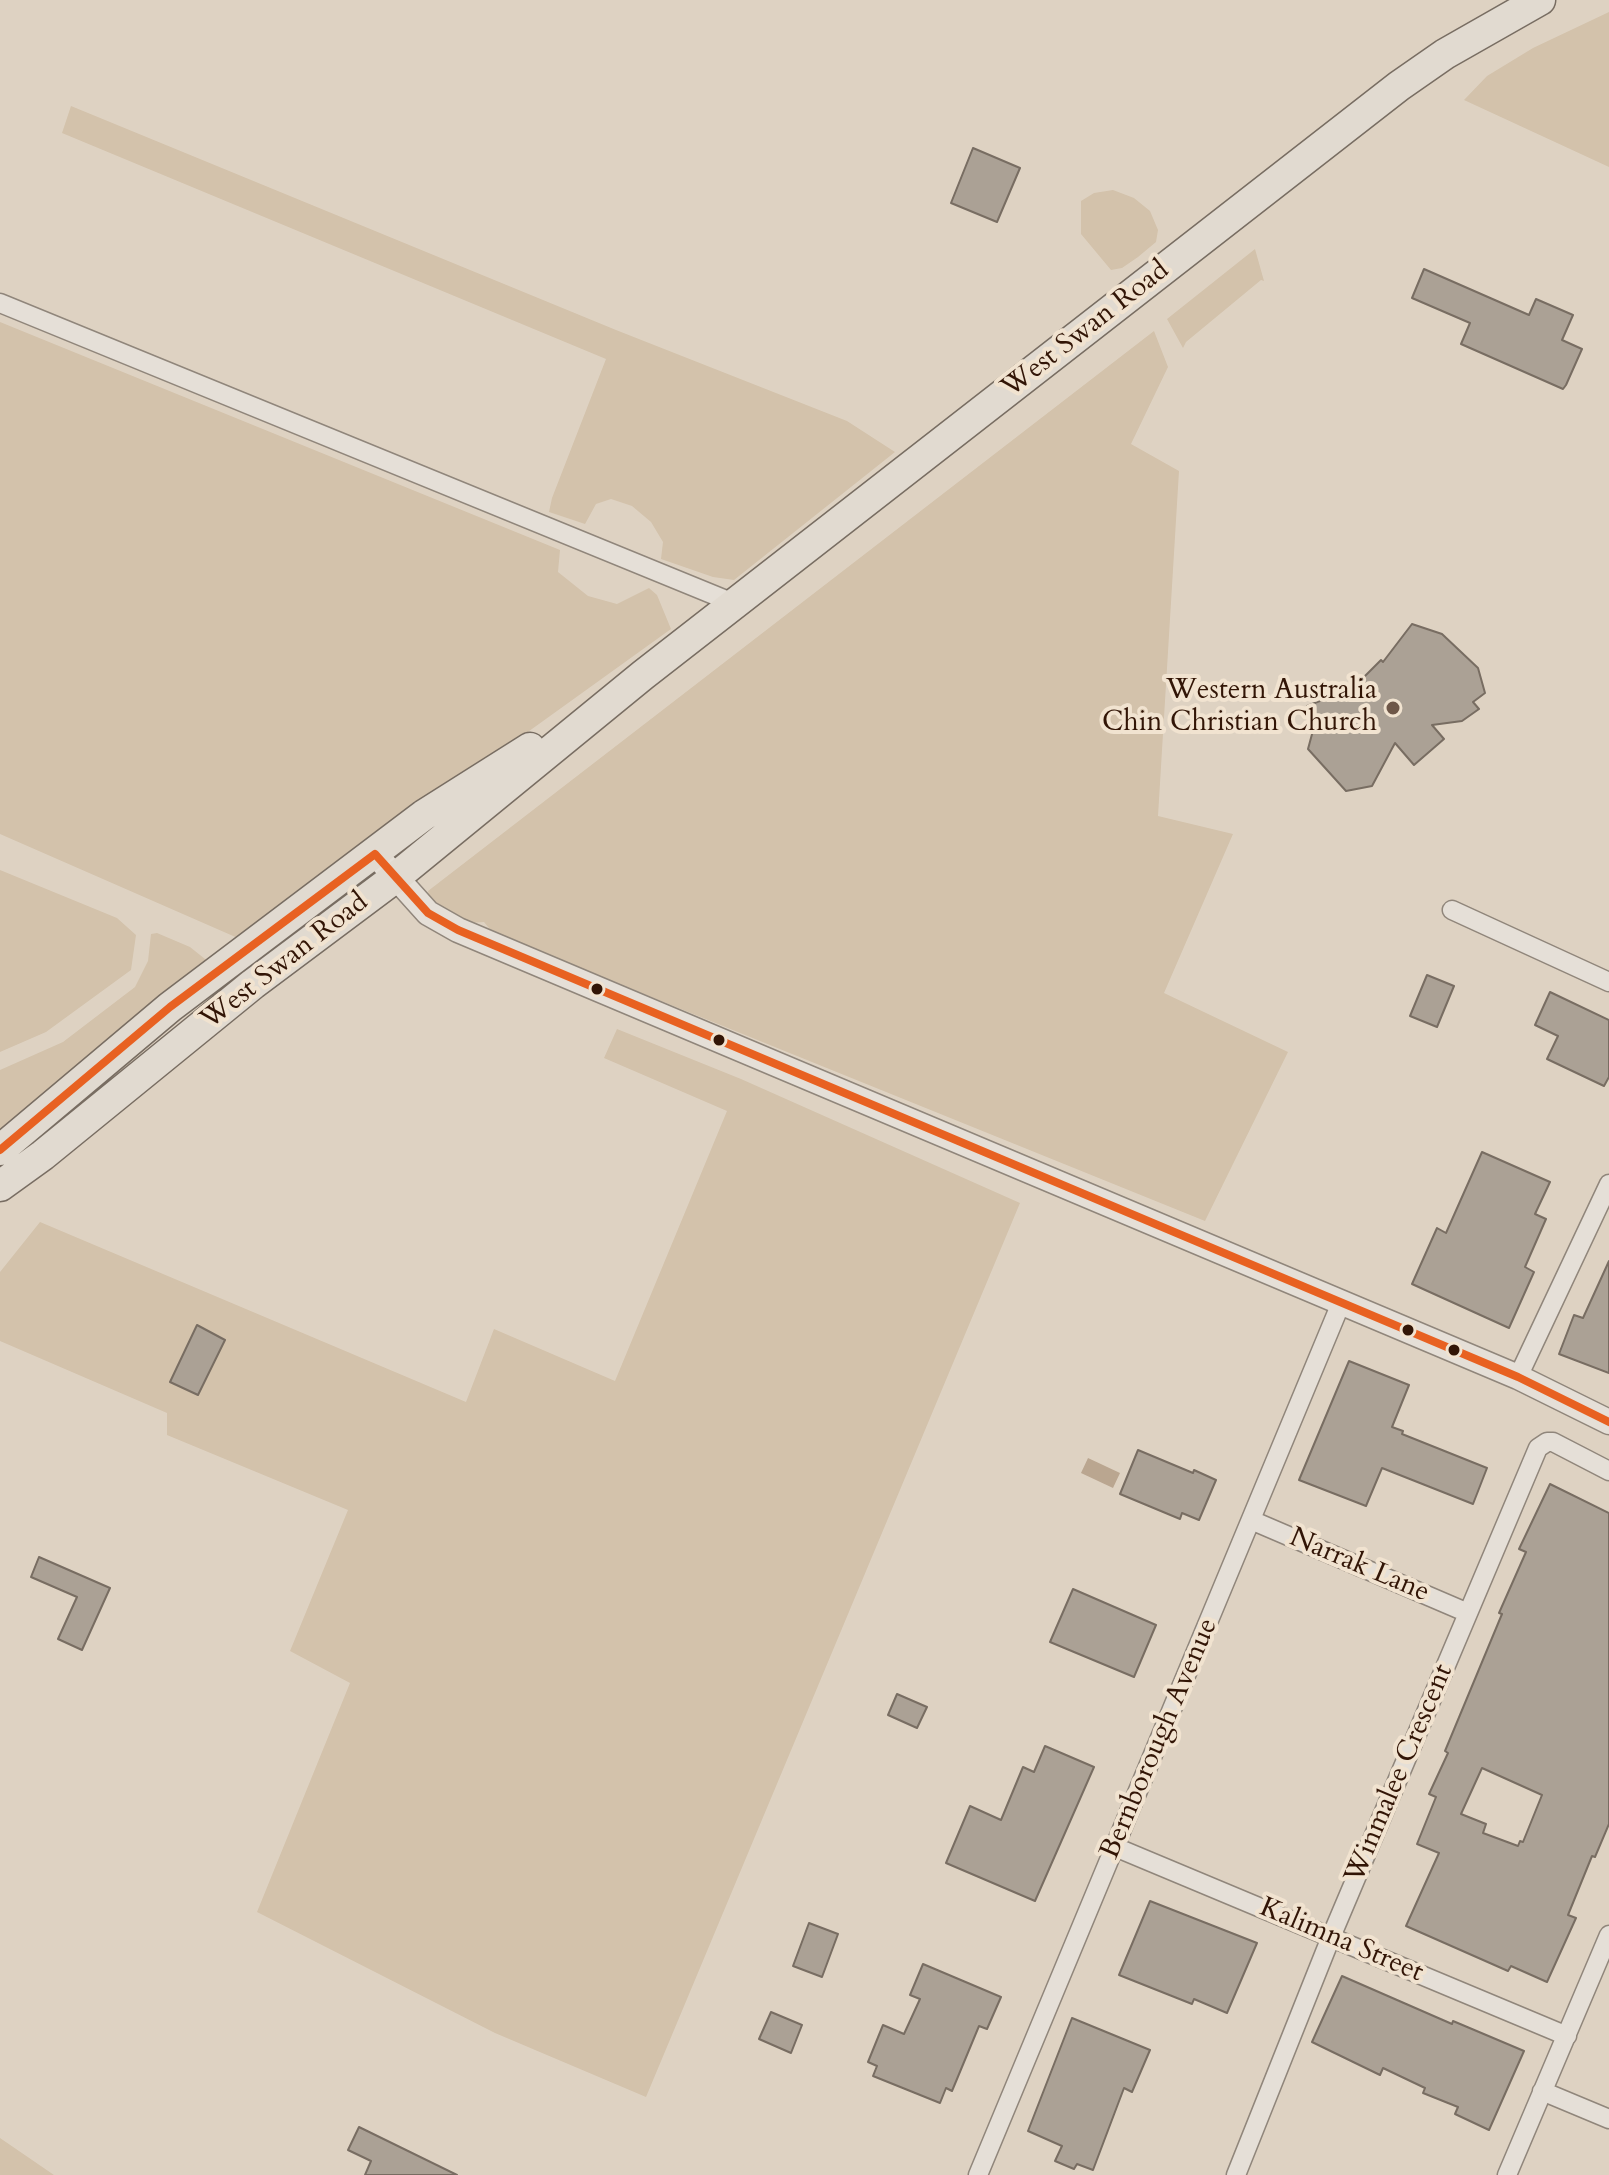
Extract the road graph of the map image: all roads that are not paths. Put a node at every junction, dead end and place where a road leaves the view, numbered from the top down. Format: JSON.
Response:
{"nodes":[{"id":1,"x":1540,"y":0,"type":"edge"},
{"id":2,"x":0,"y":303,"type":"edge"},
{"id":3,"x":736,"y":604,"type":"junction"},
{"id":4,"x":643,"y":675,"type":"junction"},
{"id":5,"x":375,"y":854,"type":"junction"},
{"id":6,"x":396,"y":877,"type":"junction"},
{"id":7,"x":1452,"y":910,"type":"dead end"},
{"id":8,"x":1609,"y":982,"type":"edge"},
{"id":9,"x":0,"y":1150,"type":"edge"},
{"id":10,"x":1609,"y":1184,"type":"edge"},
{"id":11,"x":0,"y":1186,"type":"edge"},
{"id":12,"x":1341,"y":1303,"type":"junction"},
{"id":13,"x":1518,"y":1377,"type":"junction"},
{"id":14,"x":1609,"y":1422,"type":"edge"},
{"id":15,"x":1609,"y":1471,"type":"edge"},
{"id":16,"x":1251,"y":1520,"type":"junction"},
{"id":17,"x":1468,"y":1613,"type":"junction"},
{"id":18,"x":1115,"y":1847,"type":"junction"},
{"id":19,"x":1609,"y":1935,"type":"edge"},
{"id":20,"x":1331,"y":1937,"type":"junction"},
{"id":21,"x":1567,"y":2036,"type":"junction"},
{"id":22,"x":1542,"y":2091,"type":"junction"},
{"id":23,"x":1609,"y":2119,"type":"edge"},
{"id":24,"x":978,"y":2175,"type":"edge"},
{"id":25,"x":1236,"y":2175,"type":"edge"},
{"id":26,"x":1507,"y":2175,"type":"edge"}],
"edges":[{"from":1,"to":3,"type":"main road","name":"West Swan Road"},
{"from":2,"to":3,"type":"street"},
{"from":3,"to":4,"type":"main road","name":"West Swan Road"},
{"from":4,"to":5,"type":"main road","name":"West Swan Road"},
{"from":4,"to":6,"type":"main road","name":"West Swan Road"},
{"from":5,"to":6,"type":"street"},
{"from":5,"to":9,"type":"main road","name":"West Swan Road"},
{"from":6,"to":11,"type":"main road","name":"West Swan Road"},
{"from":6,"to":12,"type":"street"},
{"from":7,"to":8,"type":"street"},
{"from":10,"to":13,"type":"street"},
{"from":12,"to":13,"type":"street"},
{"from":12,"to":16,"type":"street","name":"Bernborough Avenue"},
{"from":13,"to":14,"type":"street"},
{"from":15,"to":17,"type":"street","name":"Winmalee Crescent"},
{"from":16,"to":17,"type":"street","name":"Narrak Lane"},
{"from":16,"to":18,"type":"street","name":"Bernborough Avenue"},
{"from":17,"to":20,"type":"street","name":"Winmalee Crescent"},
{"from":18,"to":20,"type":"street","name":"Kalimna Street"},
{"from":18,"to":24,"type":"street","name":"Bernborough Avenue"},
{"from":19,"to":21,"type":"street"},
{"from":20,"to":21,"type":"street","name":"Kalimna Street"},
{"from":20,"to":25,"type":"street","name":"Winmalee Crescent"},
{"from":21,"to":22,"type":"street"},
{"from":22,"to":23,"type":"street"},
{"from":22,"to":26,"type":"street"}]}
